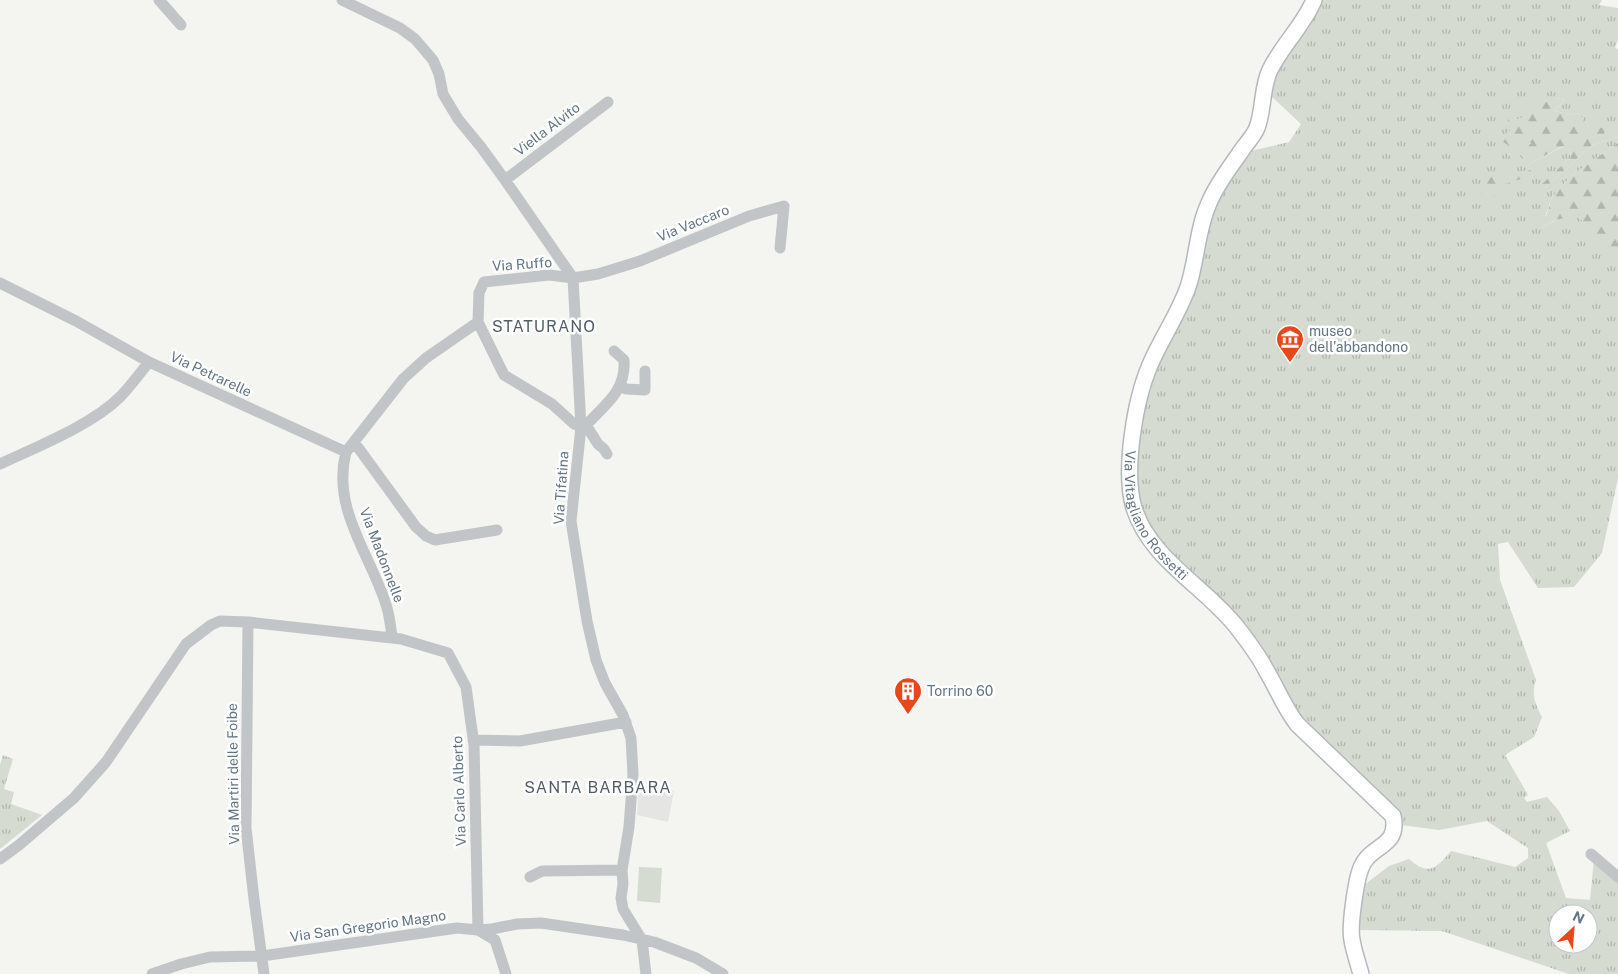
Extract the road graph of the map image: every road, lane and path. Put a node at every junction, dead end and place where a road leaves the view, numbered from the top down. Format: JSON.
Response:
{"nodes":[{"id":1,"x":159,"y":0,"type":"edge"},
{"id":2,"x":342,"y":0,"type":"edge"},
{"id":3,"x":1314,"y":0,"type":"edge"},
{"id":4,"x":181,"y":25,"type":"dead end"},
{"id":5,"x":608,"y":102,"type":"dead end"},
{"id":6,"x":505,"y":180,"type":"junction"},
{"id":7,"x":780,"y":248,"type":"dead end"},
{"id":8,"x":573,"y":278,"type":"junction"},
{"id":9,"x":0,"y":283,"type":"edge"},
{"id":10,"x":478,"y":322,"type":"junction"},
{"id":11,"x":614,"y":351,"type":"dead end"},
{"id":12,"x":149,"y":362,"type":"junction"},
{"id":13,"x":646,"y":371,"type":"dead end"},
{"id":14,"x":621,"y":386,"type":"junction"},
{"id":15,"x":584,"y":426,"type":"junction"},
{"id":16,"x":354,"y":442,"type":"junction"},
{"id":17,"x":346,"y":452,"type":"junction"},
{"id":18,"x":607,"y":454,"type":"dead end"},
{"id":19,"x":0,"y":464,"type":"edge"},
{"id":20,"x":497,"y":530,"type":"dead end"},
{"id":21,"x":248,"y":622,"type":"junction"},
{"id":22,"x":392,"y":638,"type":"junction"},
{"id":23,"x":626,"y":722,"type":"junction"},
{"id":24,"x":473,"y":740,"type":"junction"},
{"id":25,"x":1591,"y":854,"type":"dead end"},
{"id":26,"x":0,"y":859,"type":"edge"},
{"id":27,"x":622,"y":870,"type":"junction"},
{"id":28,"x":530,"y":877,"type":"dead end"},
{"id":29,"x":1618,"y":877,"type":"edge"},
{"id":30,"x":478,"y":930,"type":"junction"},
{"id":31,"x":642,"y":940,"type":"junction"},
{"id":32,"x":262,"y":956,"type":"junction"},
{"id":33,"x":152,"y":974,"type":"edge"},
{"id":34,"x":264,"y":974,"type":"edge"},
{"id":35,"x":506,"y":974,"type":"edge"},
{"id":36,"x":646,"y":974,"type":"edge"},
{"id":37,"x":723,"y":974,"type":"edge"},
{"id":38,"x":1361,"y":974,"type":"edge"}],
"edges":[{"from":1,"to":4,"type":"street"},
{"from":2,"to":6,"type":"street"},
{"from":3,"to":38,"type":"street","name":"Via Vitagliano Rossetti"},
{"from":5,"to":6,"type":"street","name":"Viella Alvito"},
{"from":6,"to":8,"type":"street"},
{"from":7,"to":8,"type":"street","name":"Via Vaccaro"},
{"from":8,"to":10,"type":"street","name":"Via Ruffo"},
{"from":8,"to":15,"type":"street","name":"Via Tifatina"},
{"from":9,"to":12,"type":"street"},
{"from":10,"to":15,"type":"street"},
{"from":10,"to":16,"type":"street"},
{"from":11,"to":14,"type":"street"},
{"from":12,"to":17,"type":"street","name":"Via Petrarelle"},
{"from":12,"to":19,"type":"street","name":"Via Petrarelle"},
{"from":13,"to":14,"type":"street"},
{"from":14,"to":15,"type":"street"},
{"from":15,"to":18,"type":"street"},
{"from":15,"to":23,"type":"street","name":"Via Tifatina"},
{"from":16,"to":17,"type":"street"},
{"from":16,"to":20,"type":"street"},
{"from":17,"to":22,"type":"street","name":"Via Madonnelle"},
{"from":21,"to":22,"type":"street","name":"Via Carlo Alberto"},
{"from":21,"to":26,"type":"street","name":"Via Carlo Alberto"},
{"from":21,"to":32,"type":"street","name":"Via Martiri delle Foibe"},
{"from":22,"to":24,"type":"street","name":"Via Carlo Alberto"},
{"from":23,"to":24,"type":"street"},
{"from":23,"to":27,"type":"street","name":"Via Tifatina"},
{"from":24,"to":30,"type":"street","name":"Via Carlo Alberto"},
{"from":25,"to":29,"type":"street"},
{"from":27,"to":28,"type":"street"},
{"from":27,"to":31,"type":"street","name":"Via Tifatina"},
{"from":30,"to":31,"type":"street","name":"Via San Gregorio Magno"},
{"from":30,"to":32,"type":"street","name":"Via San Gregorio Magno"},
{"from":30,"to":35,"type":"street"},
{"from":31,"to":36,"type":"street"},
{"from":31,"to":37,"type":"street","name":"Via San Gregorio Magno"},
{"from":32,"to":33,"type":"street","name":"Via San Gregorio Magno"},
{"from":32,"to":34,"type":"street","name":"Via Martiri delle Foibe"}]}
